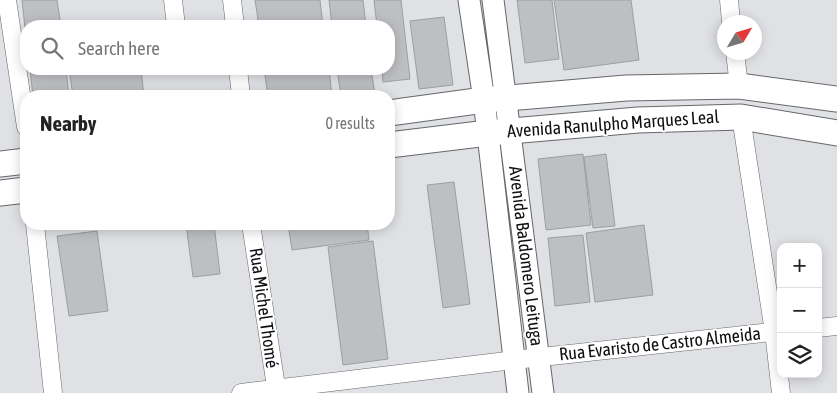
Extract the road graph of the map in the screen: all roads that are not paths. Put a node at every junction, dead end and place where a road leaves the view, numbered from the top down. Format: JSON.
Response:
{"nodes":[{"id":1,"x":7,"y":0,"type":"edge"},
{"id":2,"x":174,"y":0,"type":"edge"},
{"id":3,"x":232,"y":0,"type":"edge"},
{"id":4,"x":469,"y":0,"type":"edge"},
{"id":5,"x":493,"y":0,"type":"edge"},
{"id":6,"x":729,"y":0,"type":"edge"},
{"id":7,"x":730,"y":15,"type":"edge"},
{"id":8,"x":176,"y":20,"type":"edge"},
{"id":9,"x":234,"y":20,"type":"edge"},
{"id":10,"x":736,"y":60,"type":"edge"},
{"id":11,"x":239,"y":75,"type":"edge"},
{"id":12,"x":739,"y":86,"type":"junction"},
{"id":13,"x":20,"y":90,"type":"edge"},
{"id":14,"x":240,"y":90,"type":"edge"},
{"id":15,"x":495,"y":100,"type":"junction"},
{"id":16,"x":837,"y":100,"type":"edge"},
{"id":17,"x":395,"y":112,"type":"edge"},
{"id":18,"x":741,"y":117,"type":"junction"},
{"id":19,"x":499,"y":132,"type":"junction"},
{"id":20,"x":837,"y":132,"type":"edge"},
{"id":21,"x":395,"y":144,"type":"edge"},
{"id":22,"x":20,"y":161,"type":"edge"},
{"id":23,"x":0,"y":164,"type":"edge"},
{"id":24,"x":20,"y":191,"type":"edge"},
{"id":25,"x":0,"y":194,"type":"edge"},
{"id":26,"x":36,"y":230,"type":"edge"},
{"id":27,"x":252,"y":230,"type":"edge"},
{"id":28,"x":777,"y":326,"type":"edge"},
{"id":29,"x":837,"y":326,"type":"edge"},
{"id":30,"x":822,"y":328,"type":"edge"},
{"id":31,"x":777,"y":332,"type":"edge"},
{"id":32,"x":778,"y":333,"type":"edge"},
{"id":33,"x":538,"y":357,"type":"junction"},
{"id":34,"x":514,"y":360,"type":"junction"},
{"id":35,"x":276,"y":391,"type":"edge"},
{"id":36,"x":53,"y":393,"type":"edge"},
{"id":37,"x":242,"y":393,"type":"edge"},
{"id":38,"x":518,"y":393,"type":"edge"},
{"id":39,"x":543,"y":393,"type":"edge"},
{"id":40,"x":781,"y":393,"type":"edge"}],
"edges":[{"from":1,"to":13,"type":"street"},
{"from":2,"to":8,"type":"street"},
{"from":3,"to":9,"type":"street"},
{"from":4,"to":15,"type":"main road","name":"Avenida Baldomero Leituga"},
{"from":5,"to":15,"type":"main road","name":"Avenida Baldomero Leituga"},
{"from":6,"to":7,"type":"street"},
{"from":10,"to":12,"type":"street"},
{"from":11,"to":14,"type":"street"},
{"from":12,"to":15,"type":"highway","name":"Avenida Ranulpho Marques Leal"},
{"from":12,"to":16,"type":"highway","name":"Avenida Ranulpho Marques Leal"},
{"from":15,"to":17,"type":"highway","name":"Avenida Ranulpho Marques Leal"},
{"from":15,"to":19,"type":"main road","name":"Avenida Baldomero Leituga"},
{"from":18,"to":19,"type":"highway","name":"Avenida Ranulpho Marques Leal"},
{"from":18,"to":20,"type":"highway","name":"Avenida Ranulpho Marques Leal"},
{"from":18,"to":28,"type":"street"},
{"from":19,"to":21,"type":"highway","name":"Avenida Ranulpho Marques Leal"},
{"from":19,"to":33,"type":"main road","name":"Avenida Baldomero Leituga"},
{"from":19,"to":34,"type":"main road","name":"Avenida Baldomero Leituga"},
{"from":22,"to":23,"type":"highway"},
{"from":24,"to":25,"type":"highway"},
{"from":26,"to":36,"type":"street"},
{"from":27,"to":35,"type":"street","name":"Rua Michel Thomé"},
{"from":29,"to":30,"type":"street"},
{"from":31,"to":33,"type":"street","name":"Rua Evaristo de Castro Almeida"},
{"from":32,"to":40,"type":"street"},
{"from":33,"to":34,"type":"street","name":"Rua Evaristo de Castro Almeida"},
{"from":33,"to":39,"type":"main road","name":"Avenida Baldomero Leituga"},
{"from":34,"to":35,"type":"street","name":"Rua Evaristo de Castro Almeida"},
{"from":34,"to":38,"type":"main road","name":"Avenida Baldomero Leituga"},
{"from":35,"to":37,"type":"street","name":"Rua Evaristo de Castro Almeida"}]}
